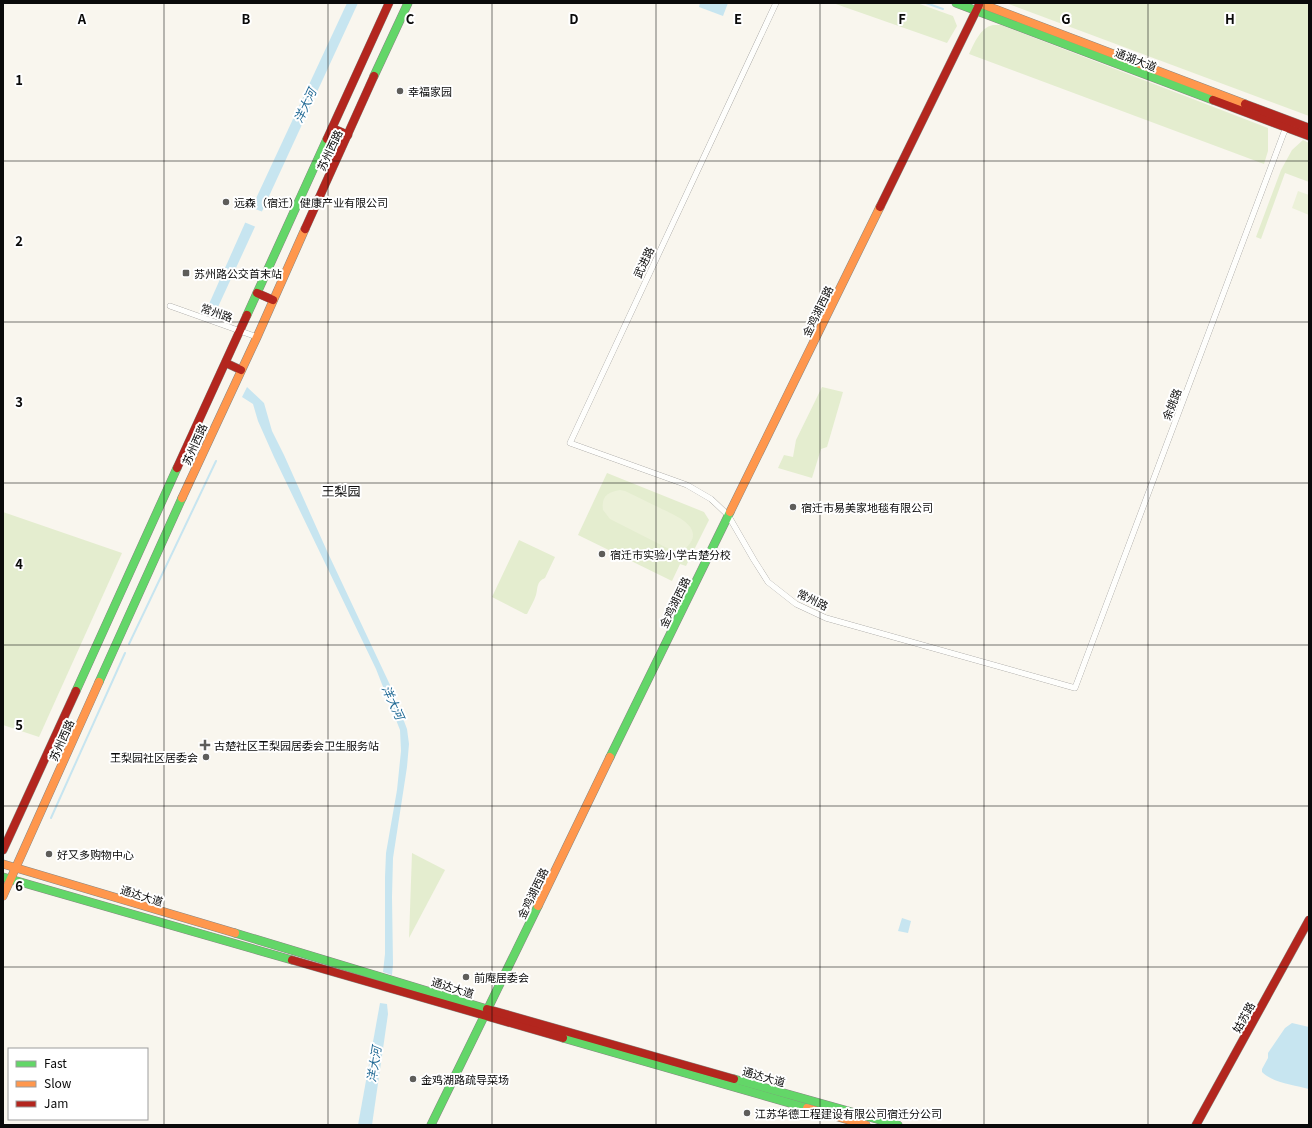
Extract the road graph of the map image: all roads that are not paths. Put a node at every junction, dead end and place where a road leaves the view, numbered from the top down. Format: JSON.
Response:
{"nodes":[{"id":1,"x":389,"y":3,"type":"edge"},
{"id":2,"x":408,"y":3,"type":"edge"},
{"id":3,"x":776,"y":3,"type":"edge"},
{"id":4,"x":956,"y":3,"type":"edge"},
{"id":5,"x":979,"y":5,"type":"edge"},
{"id":6,"x":1286,"y":127,"type":"junction"},
{"id":7,"x":332,"y":128,"type":"junction"},
{"id":8,"x":1309,"y":128,"type":"edge"},
{"id":9,"x":348,"y":135,"type":"junction"},
{"id":10,"x":1309,"y":136,"type":"edge"},
{"id":11,"x":257,"y":293,"type":"junction"},
{"id":12,"x":273,"y":300,"type":"junction"},
{"id":13,"x":170,"y":306,"type":"dead end"},
{"id":14,"x":240,"y":331,"type":"junction"},
{"id":15,"x":257,"y":337,"type":"junction"},
{"id":16,"x":226,"y":363,"type":"junction"},
{"id":17,"x":241,"y":370,"type":"junction"},
{"id":18,"x":570,"y":443,"type":"joint"},
{"id":19,"x":728,"y":515,"type":"junction"},
{"id":20,"x":1075,"y":688,"type":"joint"},
{"id":21,"x":3,"y":850,"type":"edge"},
{"id":22,"x":3,"y":864,"type":"edge"},
{"id":23,"x":15,"y":869,"type":"junction"},
{"id":24,"x":7,"y":878,"type":"edge"},
{"id":25,"x":3,"y":896,"type":"edge"},
{"id":26,"x":1309,"y":920,"type":"edge"},
{"id":27,"x":486,"y":1012,"type":"junction"},
{"id":28,"x":431,"y":1125,"type":"edge"},
{"id":29,"x":866,"y":1125,"type":"edge"},
{"id":30,"x":898,"y":1125,"type":"edge"},
{"id":31,"x":1196,"y":1125,"type":"edge"}],
"edges":[{"from":1,"to":7,"type":"main road","name":"苏州西路"},
{"from":2,"to":9,"type":"main road","name":"苏州西路"},
{"from":3,"to":18,"type":"street","name":"武进路"},
{"from":4,"to":5,"type":"main road","name":"通湖大道"},
{"from":5,"to":6,"type":"main road","name":"通湖大道"},
{"from":5,"to":8,"type":"main road","name":"通湖大道"},
{"from":5,"to":19,"type":"main road","name":"金鸡湖西路"},
{"from":6,"to":10,"type":"main road","name":"通湖大道"},
{"from":6,"to":20,"type":"street","name":"余姚路"},
{"from":7,"to":9,"type":"main road"},
{"from":7,"to":11,"type":"main road","name":"苏州西路"},
{"from":9,"to":12,"type":"main road","name":"苏州西路"},
{"from":11,"to":12,"type":"main road"},
{"from":11,"to":14,"type":"main road","name":"苏州西路"},
{"from":12,"to":15,"type":"main road","name":"苏州西路"},
{"from":13,"to":14,"type":"street","name":"常州路"},
{"from":14,"to":15,"type":"street","name":"常州路"},
{"from":14,"to":16,"type":"main road","name":"苏州西路"},
{"from":15,"to":17,"type":"main road","name":"苏州西路"},
{"from":16,"to":17,"type":"main road"},
{"from":16,"to":21,"type":"main road","name":"苏州西路"},
{"from":17,"to":23,"type":"main road","name":"苏州西路"},
{"from":18,"to":19,"type":"street","name":"常州路"},
{"from":19,"to":20,"type":"street","name":"常州路"},
{"from":19,"to":27,"type":"main road","name":"金鸡湖西路"},
{"from":22,"to":23,"type":"main road","name":"通达大道"},
{"from":23,"to":24,"type":"main road","name":"苏州西路"},
{"from":23,"to":27,"type":"main road","name":"通达大道"},
{"from":24,"to":25,"type":"main road","name":"苏州西路"},
{"from":24,"to":27,"type":"main road","name":"通达大道"},
{"from":26,"to":31,"type":"main road","name":"姑苏路"},
{"from":27,"to":28,"type":"main road","name":"金鸡湖西路"},
{"from":27,"to":29,"type":"main road","name":"通达大道"},
{"from":27,"to":30,"type":"main road","name":"通达大道"}]}
